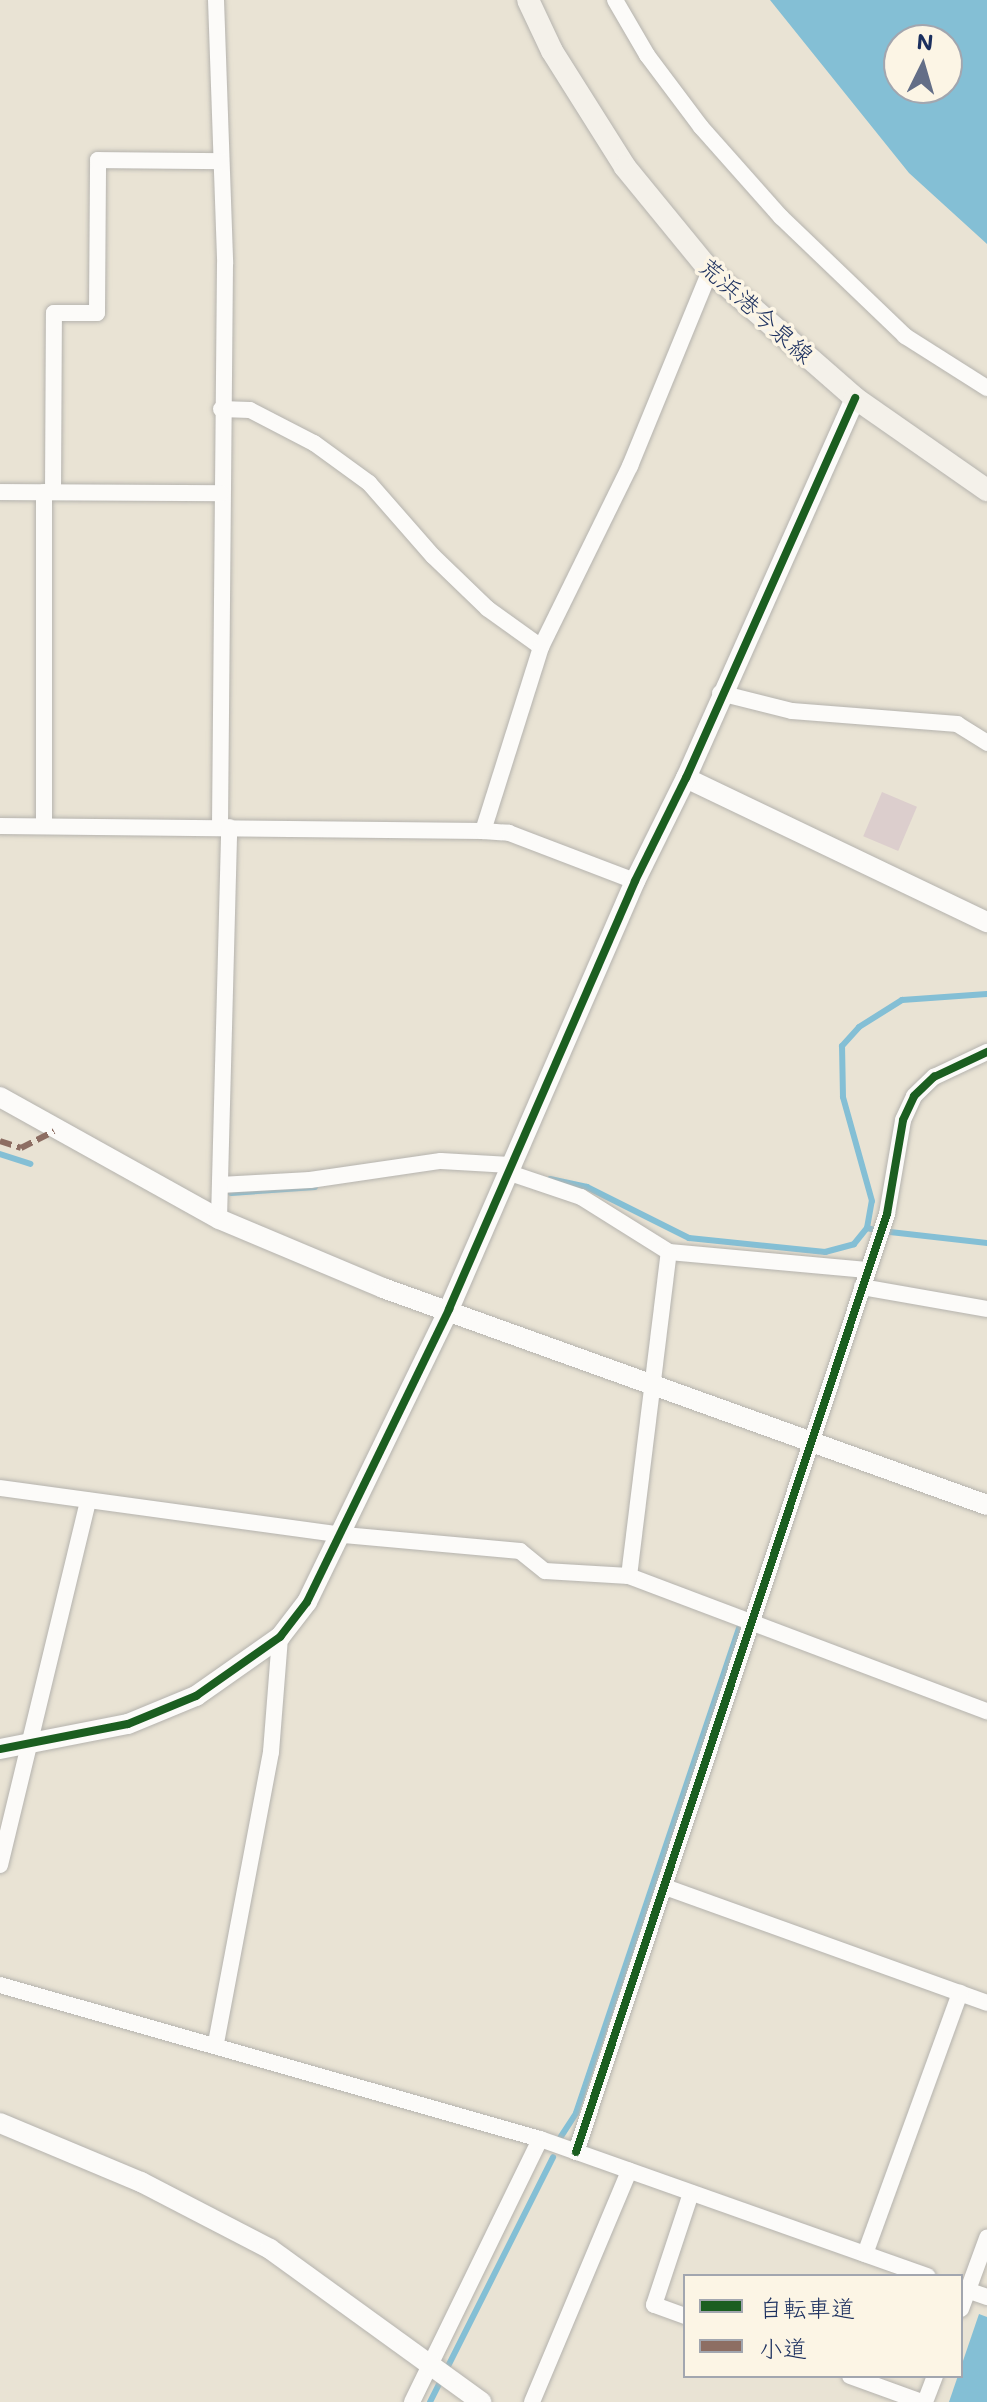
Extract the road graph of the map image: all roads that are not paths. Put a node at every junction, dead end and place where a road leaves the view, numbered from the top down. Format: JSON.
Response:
{"nodes":[{"id":1,"x":216,"y":0,"type":"edge"},
{"id":2,"x":528,"y":0,"type":"edge"},
{"id":3,"x":615,"y":0,"type":"edge"},
{"id":4,"x":221,"y":161,"type":"junction"},
{"id":5,"x":710,"y":271,"type":"junction"},
{"id":6,"x":987,"y":388,"type":"edge"},
{"id":7,"x":855,"y":398,"type":"junction"},
{"id":8,"x":221,"y":409,"type":"junction"},
{"id":9,"x":987,"y":490,"type":"edge"},
{"id":10,"x":0,"y":492,"type":"edge"},
{"id":11,"x":48,"y":492,"type":"junction"},
{"id":12,"x":221,"y":493,"type":"junction"},
{"id":13,"x":541,"y":647,"type":"junction"},
{"id":14,"x":720,"y":693,"type":"junction"},
{"id":15,"x":987,"y":743,"type":"edge"},
{"id":16,"x":686,"y":778,"type":"junction"},
{"id":17,"x":0,"y":826,"type":"edge"},
{"id":18,"x":44,"y":826,"type":"junction"},
{"id":19,"x":224,"y":827,"type":"junction"},
{"id":20,"x":483,"y":831,"type":"junction"},
{"id":21,"x":635,"y":881,"type":"junction"},
{"id":22,"x":987,"y":922,"type":"edge"},
{"id":23,"x":987,"y":1052,"type":"edge"},
{"id":24,"x":0,"y":1097,"type":"edge"},
{"id":25,"x":508,"y":1168,"type":"junction"},
{"id":26,"x":228,"y":1185,"type":"junction"},
{"id":27,"x":219,"y":1219,"type":"junction"},
{"id":28,"x":669,"y":1252,"type":"junction"},
{"id":29,"x":867,"y":1270,"type":"junction"},
{"id":30,"x":862,"y":1287,"type":"junction"},
{"id":31,"x":449,"y":1309,"type":"junction"},
{"id":32,"x":987,"y":1309,"type":"edge"},
{"id":33,"x":653,"y":1384,"type":"junction"},
{"id":34,"x":809,"y":1440,"type":"junction"},
{"id":35,"x":0,"y":1488,"type":"edge"},
{"id":36,"x":88,"y":1500,"type":"junction"},
{"id":37,"x":987,"y":1505,"type":"edge"},
{"id":38,"x":344,"y":1535,"type":"junction"},
{"id":39,"x":629,"y":1576,"type":"junction"},
{"id":40,"x":755,"y":1619,"type":"junction"},
{"id":41,"x":280,"y":1637,"type":"junction"},
{"id":42,"x":987,"y":1711,"type":"edge"},
{"id":43,"x":28,"y":1746,"type":"junction"},
{"id":44,"x":0,"y":1749,"type":"edge"},
{"id":45,"x":0,"y":1865,"type":"edge"},
{"id":46,"x":665,"y":1887,"type":"junction"},
{"id":47,"x":0,"y":1985,"type":"edge"},
{"id":48,"x":960,"y":1993,"type":"junction"},
{"id":49,"x":987,"y":2003,"type":"edge"},
{"id":50,"x":216,"y":2043,"type":"junction"},
{"id":51,"x":0,"y":2123,"type":"edge"},
{"id":52,"x":540,"y":2139,"type":"junction"},
{"id":53,"x":576,"y":2152,"type":"junction"},
{"id":54,"x":629,"y":2171,"type":"junction"},
{"id":55,"x":691,"y":2193,"type":"junction"},
{"id":56,"x":987,"y":2238,"type":"edge"},
{"id":57,"x":865,"y":2254,"type":"junction"},
{"id":58,"x":921,"y":2274,"type":"edge"},
{"id":59,"x":965,"y":2289,"type":"edge"},
{"id":60,"x":987,"y":2297,"type":"edge"},
{"id":61,"x":683,"y":2315,"type":"edge"},
{"id":62,"x":434,"y":2366,"type":"junction"},
{"id":63,"x":856,"y":2378,"type":"edge"},
{"id":64,"x":934,"y":2378,"type":"edge"},
{"id":65,"x":412,"y":2402,"type":"edge"},
{"id":66,"x":481,"y":2402,"type":"edge"},
{"id":67,"x":532,"y":2402,"type":"edge"},
{"id":68,"x":924,"y":2402,"type":"edge"}],
"edges":[{"from":1,"to":4,"type":"street"},
{"from":2,"to":5,"type":"main road","name":"荒浜港今泉線"},
{"from":3,"to":6,"type":"street"},
{"from":4,"to":8,"type":"street"},
{"from":4,"to":11,"type":"street"},
{"from":5,"to":7,"type":"main road","name":"荒浜港今泉線"},
{"from":5,"to":13,"type":"street"},
{"from":7,"to":9,"type":"main road","name":"荒浜港今泉線"},
{"from":7,"to":14,"type":"street"},
{"from":8,"to":12,"type":"street"},
{"from":8,"to":13,"type":"street"},
{"from":10,"to":11,"type":"street"},
{"from":11,"to":12,"type":"street"},
{"from":11,"to":18,"type":"street"},
{"from":12,"to":19,"type":"street"},
{"from":13,"to":20,"type":"street"},
{"from":14,"to":15,"type":"street"},
{"from":14,"to":16,"type":"street"},
{"from":16,"to":21,"type":"street"},
{"from":16,"to":22,"type":"street"},
{"from":17,"to":18,"type":"street"},
{"from":18,"to":19,"type":"street"},
{"from":19,"to":20,"type":"street"},
{"from":19,"to":26,"type":"street"},
{"from":20,"to":21,"type":"street"},
{"from":21,"to":25,"type":"street"},
{"from":23,"to":29,"type":"street"},
{"from":24,"to":27,"type":"street"},
{"from":25,"to":26,"type":"street"},
{"from":25,"to":28,"type":"street"},
{"from":25,"to":31,"type":"street"},
{"from":26,"to":27,"type":"street"},
{"from":27,"to":31,"type":"street"},
{"from":28,"to":29,"type":"street"},
{"from":28,"to":33,"type":"street"},
{"from":29,"to":30,"type":"street"},
{"from":30,"to":32,"type":"street"},
{"from":30,"to":34,"type":"street"},
{"from":31,"to":33,"type":"street"},
{"from":31,"to":38,"type":"street"},
{"from":33,"to":34,"type":"street"},
{"from":33,"to":39,"type":"street"},
{"from":34,"to":37,"type":"street"},
{"from":34,"to":40,"type":"street"},
{"from":35,"to":36,"type":"street"},
{"from":36,"to":38,"type":"street"},
{"from":36,"to":43,"type":"street"},
{"from":38,"to":39,"type":"street"},
{"from":38,"to":41,"type":"street"},
{"from":39,"to":40,"type":"street"},
{"from":40,"to":42,"type":"street"},
{"from":40,"to":46,"type":"street"},
{"from":41,"to":43,"type":"street"},
{"from":41,"to":50,"type":"street"},
{"from":43,"to":44,"type":"street"},
{"from":43,"to":45,"type":"street"},
{"from":46,"to":48,"type":"street"},
{"from":46,"to":53,"type":"street"},
{"from":47,"to":50,"type":"street"},
{"from":48,"to":49,"type":"street"},
{"from":48,"to":57,"type":"street"},
{"from":50,"to":52,"type":"street"},
{"from":51,"to":62,"type":"street"},
{"from":52,"to":53,"type":"street"},
{"from":52,"to":62,"type":"street"},
{"from":53,"to":54,"type":"street"},
{"from":54,"to":55,"type":"street"},
{"from":54,"to":67,"type":"street"},
{"from":55,"to":57,"type":"street"},
{"from":55,"to":61,"type":"street"},
{"from":56,"to":59,"type":"street"},
{"from":57,"to":58,"type":"street"},
{"from":59,"to":60,"type":"street"},
{"from":62,"to":65,"type":"street"},
{"from":62,"to":66,"type":"street"},
{"from":63,"to":68,"type":"street"},
{"from":64,"to":68,"type":"street"}]}
